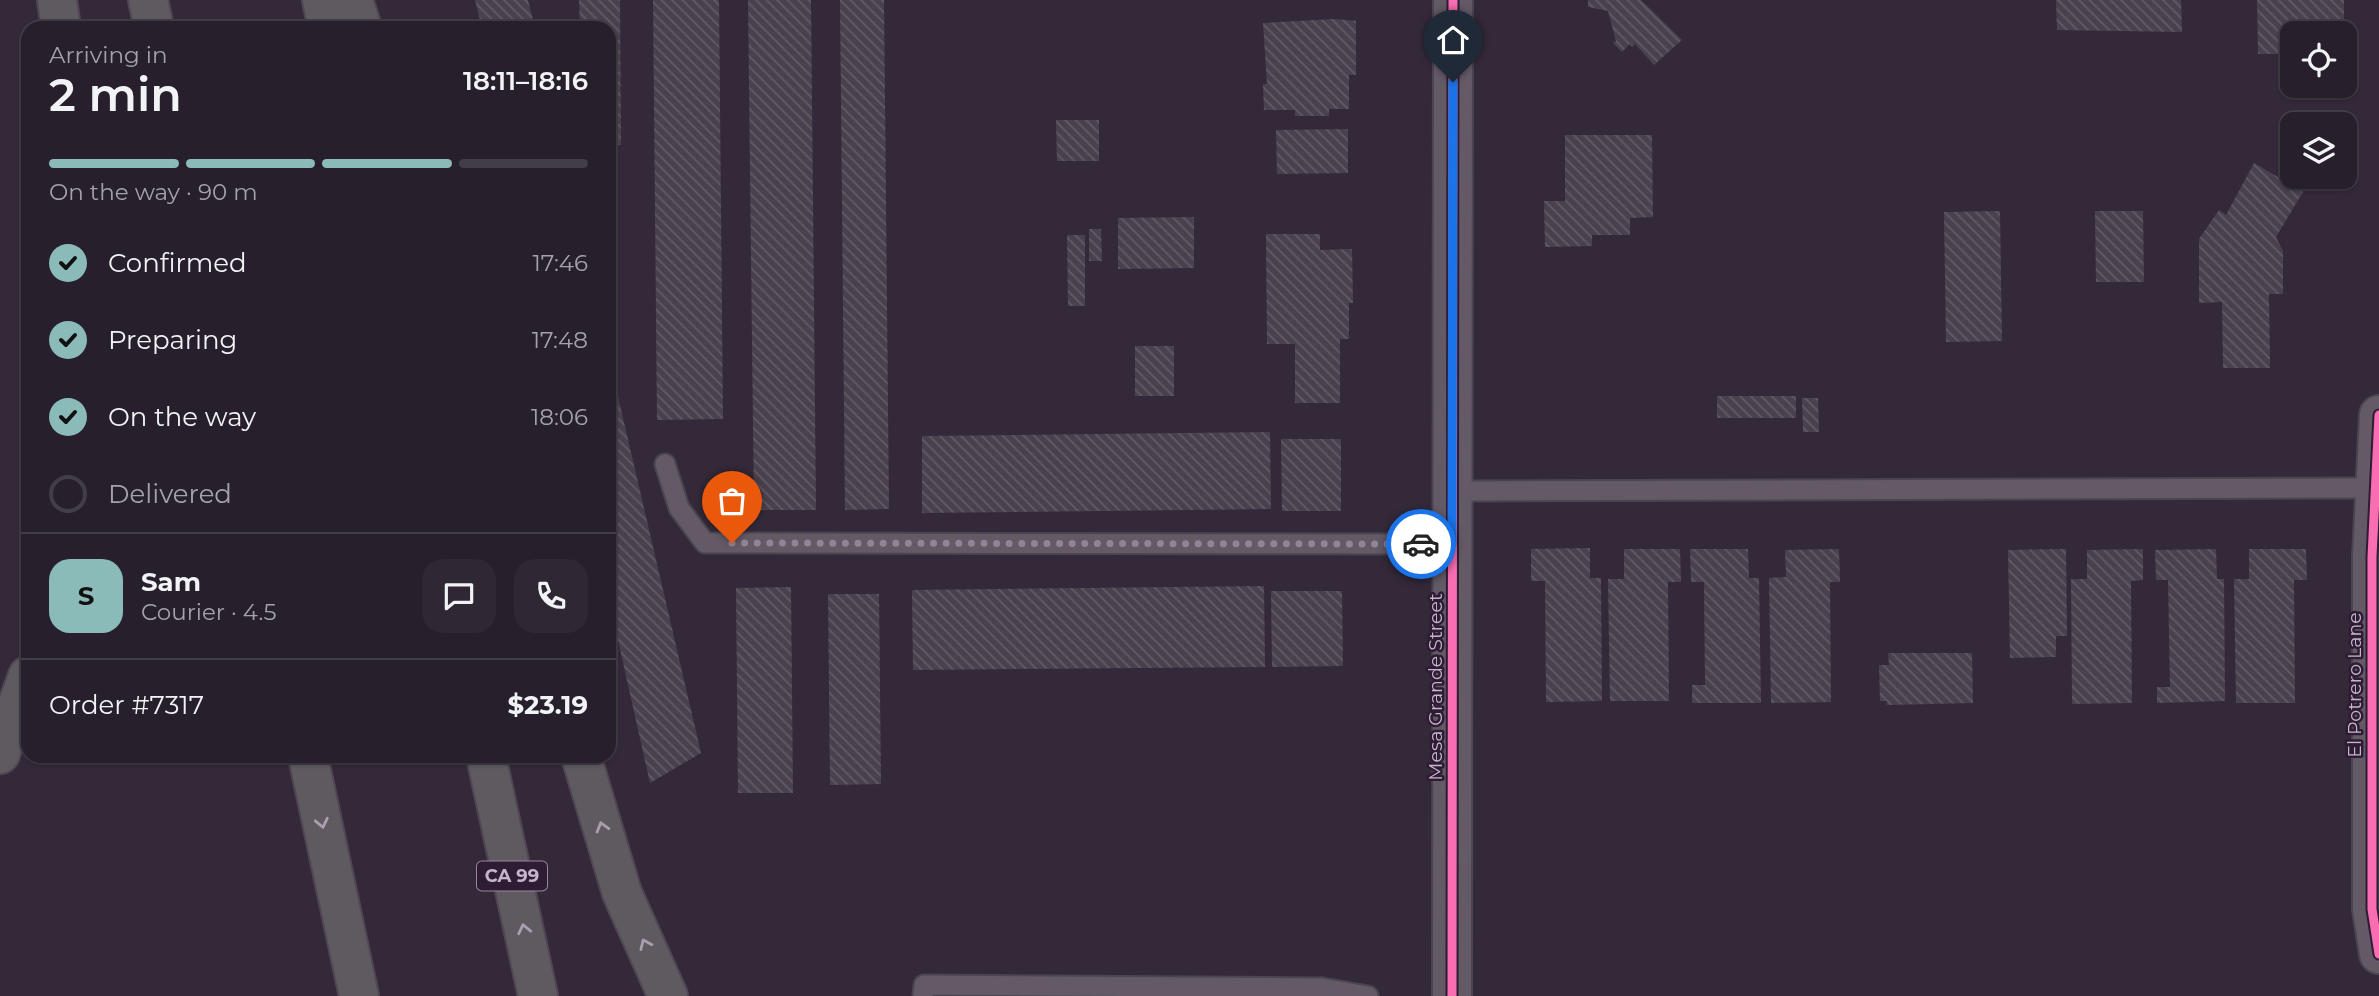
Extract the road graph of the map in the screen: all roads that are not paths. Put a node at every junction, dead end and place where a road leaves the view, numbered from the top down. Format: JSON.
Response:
{"nodes":[{"id":1,"x":57,"y":0,"type":"edge"},
{"id":2,"x":148,"y":0,"type":"edge"},
{"id":3,"x":322,"y":0,"type":"edge"},
{"id":4,"x":353,"y":0,"type":"edge"},
{"id":5,"x":1453,"y":0,"type":"edge"},
{"id":6,"x":60,"y":21,"type":"edge"},
{"id":7,"x":152,"y":21,"type":"edge"},
{"id":8,"x":326,"y":21,"type":"edge"},
{"id":9,"x":360,"y":21,"type":"edge"},
{"id":10,"x":2379,"y":415,"type":"edge"},
{"id":11,"x":665,"y":464,"type":"dead end"},
{"id":12,"x":2375,"y":488,"type":"junction"},
{"id":13,"x":1453,"y":491,"type":"junction"},
{"id":14,"x":1452,"y":544,"type":"junction"},
{"id":15,"x":21,"y":696,"type":"edge"},
{"id":16,"x":0,"y":754,"type":"edge"},
{"id":17,"x":309,"y":763,"type":"edge"},
{"id":18,"x":488,"y":763,"type":"edge"},
{"id":19,"x":583,"y":763,"type":"edge"},
{"id":20,"x":2379,"y":954,"type":"edge"},
{"id":21,"x":1322,"y":992,"type":"edge"},
{"id":22,"x":359,"y":996,"type":"edge"},
{"id":23,"x":538,"y":996,"type":"edge"},
{"id":24,"x":668,"y":996,"type":"edge"},
{"id":25,"x":923,"y":996,"type":"edge"},
{"id":26,"x":1368,"y":996,"type":"edge"},
{"id":27,"x":1452,"y":996,"type":"edge"}],
"edges":[{"from":1,"to":6,"type":"highway"},
{"from":2,"to":7,"type":"highway"},
{"from":3,"to":8,"type":"highway"},
{"from":4,"to":9,"type":"highway"},
{"from":5,"to":13,"type":"street","name":"Mesa Grande Street"},
{"from":10,"to":12,"type":"street","name":"El Potrero Lane"},
{"from":11,"to":14,"type":"lane"},
{"from":12,"to":13,"type":"lane"},
{"from":12,"to":20,"type":"street","name":"El Potrero Lane"},
{"from":13,"to":14,"type":"street","name":"Mesa Grande Street"},
{"from":14,"to":27,"type":"street","name":"Mesa Grande Street"},
{"from":15,"to":16,"type":"highway"},
{"from":17,"to":22,"type":"highway","one_way":true},
{"from":23,"to":18,"type":"highway","number":"CA 99","one_way":true},
{"from":24,"to":19,"type":"highway","one_way":true},
{"from":21,"to":25,"type":"lane"},
{"from":21,"to":26,"type":"lane"}]}
